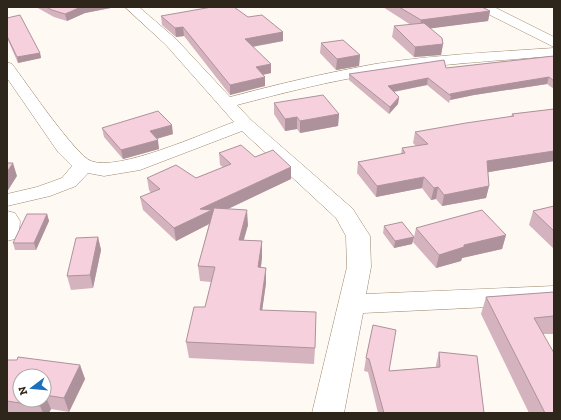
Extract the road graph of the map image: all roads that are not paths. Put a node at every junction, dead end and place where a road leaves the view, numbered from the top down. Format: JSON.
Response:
{"nodes":[{"id":1,"x":132,"y":7,"type":"edge"},
{"id":2,"x":484,"y":7,"type":"edge"},
{"id":3,"x":554,"y":43,"type":"edge"},
{"id":4,"x":554,"y":52,"type":"edge"},
{"id":5,"x":7,"y":66,"type":"edge"},
{"id":6,"x":225,"y":103,"type":"junction"},
{"id":7,"x":245,"y":124,"type":"junction"},
{"id":8,"x":83,"y":166,"type":"junction"},
{"id":9,"x":7,"y":200,"type":"edge"},
{"id":10,"x":7,"y":218,"type":"edge"},
{"id":11,"x":7,"y":234,"type":"edge"},
{"id":12,"x":554,"y":295,"type":"edge"},
{"id":13,"x":351,"y":304,"type":"junction"},
{"id":14,"x":328,"y":413,"type":"edge"}],
"edges":[{"from":1,"to":6,"type":"street"},
{"from":2,"to":3,"type":"street"},
{"from":4,"to":6,"type":"street"},
{"from":5,"to":8,"type":"street"},
{"from":6,"to":7,"type":"street"},
{"from":7,"to":8,"type":"street"},
{"from":7,"to":13,"type":"street"},
{"from":8,"to":9,"type":"street"},
{"from":10,"to":11,"type":"street"},
{"from":12,"to":13,"type":"street"},
{"from":13,"to":14,"type":"street"}]}
